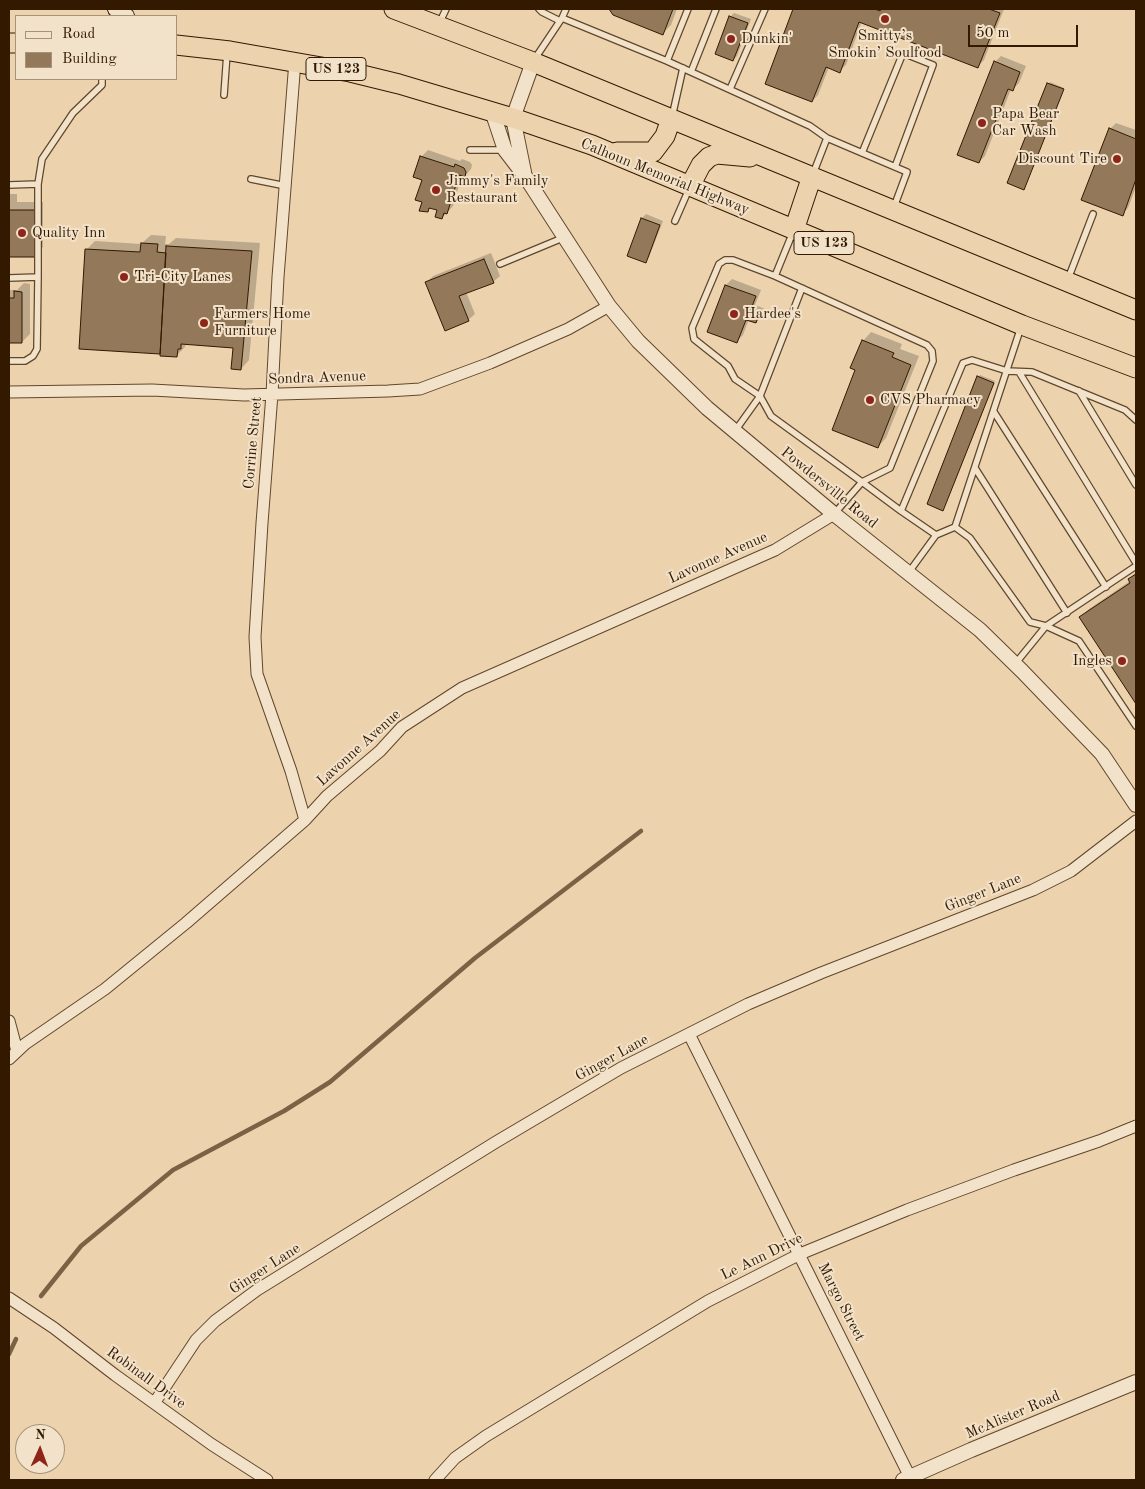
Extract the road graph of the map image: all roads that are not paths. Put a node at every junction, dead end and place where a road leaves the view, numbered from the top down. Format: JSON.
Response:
{"nodes":[{"id":1,"x":394,"y":9,"type":"edge"},
{"id":2,"x":446,"y":9,"type":"edge"},
{"id":3,"x":539,"y":9,"type":"edge"},
{"id":4,"x":566,"y":9,"type":"edge"},
{"id":5,"x":688,"y":9,"type":"edge"},
{"id":6,"x":716,"y":9,"type":"edge"},
{"id":7,"x":765,"y":9,"type":"edge"},
{"id":8,"x":561,"y":19,"type":"junction"},
{"id":9,"x":438,"y":26,"type":"junction"},
{"id":10,"x":178,"y":45,"type":"edge"},
{"id":11,"x":227,"y":50,"type":"junction"},
{"id":12,"x":295,"y":61,"type":"junction"},
{"id":13,"x":667,"y":61,"type":"junction"},
{"id":14,"x":533,"y":62,"type":"junction"},
{"id":15,"x":683,"y":68,"type":"junction"},
{"id":16,"x":691,"y":72,"type":"junction"},
{"id":17,"x":102,"y":82,"type":"edge"},
{"id":18,"x":730,"y":89,"type":"junction"},
{"id":19,"x":224,"y":95,"type":"dead end"},
{"id":20,"x":492,"y":111,"type":"junction"},
{"id":21,"x":513,"y":118,"type":"junction"},
{"id":22,"x":671,"y":119,"type":"junction"},
{"id":23,"x":827,"y":138,"type":"junction"},
{"id":24,"x":470,"y":150,"type":"dead end"},
{"id":25,"x":505,"y":150,"type":"junction"},
{"id":26,"x":607,"y":152,"type":"junction"},
{"id":27,"x":862,"y":153,"type":"junction"},
{"id":28,"x":769,"y":158,"type":"junction"},
{"id":29,"x":895,"y":167,"type":"junction"},
{"id":30,"x":525,"y":176,"type":"junction"},
{"id":31,"x":812,"y":176,"type":"junction"},
{"id":32,"x":251,"y":179,"type":"dead end"},
{"id":33,"x":38,"y":184,"type":"junction"},
{"id":34,"x":9,"y":185,"type":"edge"},
{"id":35,"x":286,"y":186,"type":"junction"},
{"id":36,"x":690,"y":186,"type":"junction"},
{"id":37,"x":893,"y":210,"type":"junction"},
{"id":38,"x":1093,"y":214,"type":"dead end"},
{"id":39,"x":675,"y":221,"type":"dead end"},
{"id":40,"x":794,"y":230,"type":"junction"},
{"id":41,"x":564,"y":238,"type":"junction"},
{"id":42,"x":500,"y":264,"type":"dead end"},
{"id":43,"x":775,"y":276,"type":"junction"},
{"id":44,"x":38,"y":277,"type":"junction"},
{"id":45,"x":9,"y":278,"type":"edge"},
{"id":46,"x":1067,"y":281,"type":"junction"},
{"id":47,"x":802,"y":288,"type":"junction"},
{"id":48,"x":609,"y":306,"type":"junction"},
{"id":49,"x":1136,"y":310,"type":"edge"},
{"id":50,"x":1022,"y":325,"type":"junction"},
{"id":51,"x":9,"y":362,"type":"edge"},
{"id":52,"x":1136,"y":368,"type":"edge"},
{"id":53,"x":1007,"y":371,"type":"junction"},
{"id":54,"x":1018,"y":372,"type":"junction"},
{"id":55,"x":1079,"y":391,"type":"junction"},
{"id":56,"x":9,"y":392,"type":"edge"},
{"id":57,"x":272,"y":394,"type":"junction"},
{"id":58,"x":760,"y":396,"type":"junction"},
{"id":59,"x":994,"y":412,"type":"junction"},
{"id":60,"x":1136,"y":420,"type":"edge"},
{"id":61,"x":735,"y":431,"type":"junction"},
{"id":62,"x":975,"y":468,"type":"junction"},
{"id":63,"x":862,"y":482,"type":"junction"},
{"id":64,"x":1136,"y":485,"type":"edge"},
{"id":65,"x":901,"y":511,"type":"junction"},
{"id":66,"x":834,"y":514,"type":"junction"},
{"id":67,"x":955,"y":527,"type":"junction"},
{"id":68,"x":936,"y":535,"type":"junction"},
{"id":69,"x":1136,"y":564,"type":"edge"},
{"id":70,"x":908,"y":572,"type":"junction"},
{"id":71,"x":1106,"y":587,"type":"junction"},
{"id":72,"x":1067,"y":613,"type":"junction"},
{"id":73,"x":1046,"y":626,"type":"junction"},
{"id":74,"x":1014,"y":664,"type":"junction"},
{"id":75,"x":1136,"y":726,"type":"edge"},
{"id":76,"x":1136,"y":805,"type":"edge"},
{"id":77,"x":305,"y":820,"type":"junction"},
{"id":78,"x":1136,"y":821,"type":"edge"},
{"id":79,"x":9,"y":1021,"type":"edge"},
{"id":80,"x":689,"y":1034,"type":"junction"},
{"id":81,"x":13,"y":1055,"type":"edge"},
{"id":82,"x":1136,"y":1126,"type":"edge"},
{"id":83,"x":800,"y":1254,"type":"junction"},
{"id":84,"x":9,"y":1298,"type":"edge"},
{"id":85,"x":1136,"y":1382,"type":"edge"},
{"id":86,"x":155,"y":1402,"type":"junction"},
{"id":87,"x":907,"y":1478,"type":"edge"},
{"id":88,"x":267,"y":1480,"type":"edge"},
{"id":89,"x":435,"y":1480,"type":"edge"}],
"edges":[{"from":1,"to":9,"type":"highway"},
{"from":2,"to":9,"type":"lane"},
{"from":3,"to":8,"type":"lane"},
{"from":4,"to":8,"type":"lane"},
{"from":5,"to":13,"type":"lane"},
{"from":6,"to":16,"type":"lane"},
{"from":7,"to":18,"type":"lane"},
{"from":8,"to":13,"type":"lane"},
{"from":8,"to":14,"type":"lane"},
{"from":9,"to":14,"type":"highway"},
{"from":10,"to":11,"type":"highway","name":"Calhoun Memorial Highway","number":"US 123"},
{"from":11,"to":12,"type":"highway","name":"Calhoun Memorial Highway","number":"US 123"},
{"from":11,"to":19,"type":"lane"},
{"from":12,"to":20,"type":"highway","name":"Calhoun Memorial Highway","number":"US 123"},
{"from":12,"to":35,"type":"street","name":"Corrine Street"},
{"from":13,"to":15,"type":"lane"},
{"from":14,"to":21,"type":"street"},
{"from":14,"to":22,"type":"highway"},
{"from":15,"to":16,"type":"lane"},
{"from":15,"to":22,"type":"lane"},
{"from":16,"to":18,"type":"lane"},
{"from":17,"to":33,"type":"lane"},
{"from":18,"to":23,"type":"lane"},
{"from":20,"to":21,"type":"highway","name":"Calhoun Memorial Highway","number":"US 123"},
{"from":20,"to":25,"type":"street","name":"Powdersville Road"},
{"from":21,"to":26,"type":"highway","name":"Calhoun Memorial Highway","number":"US 123"},
{"from":21,"to":30,"type":"street","name":"Powdersville Road"},
{"from":22,"to":26,"type":"highway"},
{"from":22,"to":28,"type":"highway"},
{"from":23,"to":27,"type":"lane"},
{"from":23,"to":31,"type":"lane"},
{"from":24,"to":25,"type":"lane"},
{"from":25,"to":30,"type":"street","name":"Powdersville Road"},
{"from":26,"to":36,"type":"highway","name":"Calhoun Memorial Highway","number":"US 123"},
{"from":27,"to":29,"type":"lane"},
{"from":27,"to":29,"type":"lane"},
{"from":28,"to":31,"type":"highway"},
{"from":28,"to":36,"type":"highway"},
{"from":29,"to":37,"type":"lane"},
{"from":30,"to":41,"type":"street","name":"Powdersville Road"},
{"from":31,"to":37,"type":"highway"},
{"from":31,"to":40,"type":"highway"},
{"from":32,"to":35,"type":"lane"},
{"from":33,"to":34,"type":"lane"},
{"from":33,"to":44,"type":"lane"},
{"from":35,"to":57,"type":"street","name":"Corrine Street"},
{"from":36,"to":39,"type":"lane"},
{"from":36,"to":40,"type":"highway","name":"Calhoun Memorial Highway","number":"US 123"},
{"from":37,"to":46,"type":"highway"},
{"from":38,"to":46,"type":"lane"},
{"from":40,"to":43,"type":"lane"},
{"from":40,"to":50,"type":"highway","name":"Calhoun Memorial Highway","number":"US 123"},
{"from":41,"to":42,"type":"lane"},
{"from":41,"to":48,"type":"street","name":"Powdersville Road"},
{"from":43,"to":47,"type":"lane"},
{"from":43,"to":58,"type":"lane"},
{"from":44,"to":45,"type":"lane"},
{"from":44,"to":51,"type":"lane"},
{"from":46,"to":49,"type":"highway"},
{"from":47,"to":58,"type":"lane"},
{"from":47,"to":63,"type":"lane"},
{"from":48,"to":57,"type":"street","name":"Sondra Avenue"},
{"from":48,"to":61,"type":"street","name":"Powdersville Road"},
{"from":50,"to":52,"type":"highway","name":"Calhoun Memorial Highway","number":"US 123"},
{"from":50,"to":53,"type":"lane"},
{"from":53,"to":54,"type":"lane"},
{"from":53,"to":59,"type":"lane"},
{"from":53,"to":65,"type":"lane"},
{"from":54,"to":55,"type":"lane"},
{"from":54,"to":69,"type":"lane"},
{"from":55,"to":60,"type":"lane"},
{"from":55,"to":64,"type":"lane"},
{"from":56,"to":57,"type":"street","name":"Sondra Avenue"},
{"from":57,"to":77,"type":"street","name":"Corrine Street"},
{"from":58,"to":61,"type":"lane"},
{"from":58,"to":63,"type":"lane"},
{"from":59,"to":62,"type":"lane"},
{"from":59,"to":71,"type":"lane"},
{"from":61,"to":66,"type":"street","name":"Powdersville Road"},
{"from":62,"to":67,"type":"lane"},
{"from":62,"to":72,"type":"lane"},
{"from":63,"to":65,"type":"lane"},
{"from":63,"to":66,"type":"lane"},
{"from":65,"to":68,"type":"lane"},
{"from":66,"to":70,"type":"street","name":"Powdersville Road"},
{"from":66,"to":77,"type":"street","name":"Lavonne Avenue"},
{"from":67,"to":68,"type":"lane"},
{"from":67,"to":73,"type":"lane"},
{"from":68,"to":70,"type":"lane"},
{"from":69,"to":71,"type":"lane"},
{"from":70,"to":74,"type":"street","name":"Powdersville Road"},
{"from":71,"to":72,"type":"lane"},
{"from":72,"to":73,"type":"lane"},
{"from":73,"to":74,"type":"lane"},
{"from":73,"to":75,"type":"lane"},
{"from":74,"to":76,"type":"street","name":"Powdersville Road"},
{"from":77,"to":81,"type":"street","name":"Lavonne Avenue"},
{"from":78,"to":80,"type":"street","name":"Ginger Lane"},
{"from":79,"to":81,"type":"street"},
{"from":80,"to":83,"type":"street","name":"Margo Street"},
{"from":80,"to":86,"type":"street","name":"Ginger Lane"},
{"from":82,"to":83,"type":"street","name":"Le Ann Drive"},
{"from":83,"to":87,"type":"street","name":"Margo Street"},
{"from":83,"to":89,"type":"street","name":"Le Ann Drive"},
{"from":84,"to":86,"type":"street","name":"Robinall Drive"},
{"from":85,"to":87,"type":"street","name":"McAlister Road"},
{"from":86,"to":88,"type":"street","name":"Robinall Drive"}]}
